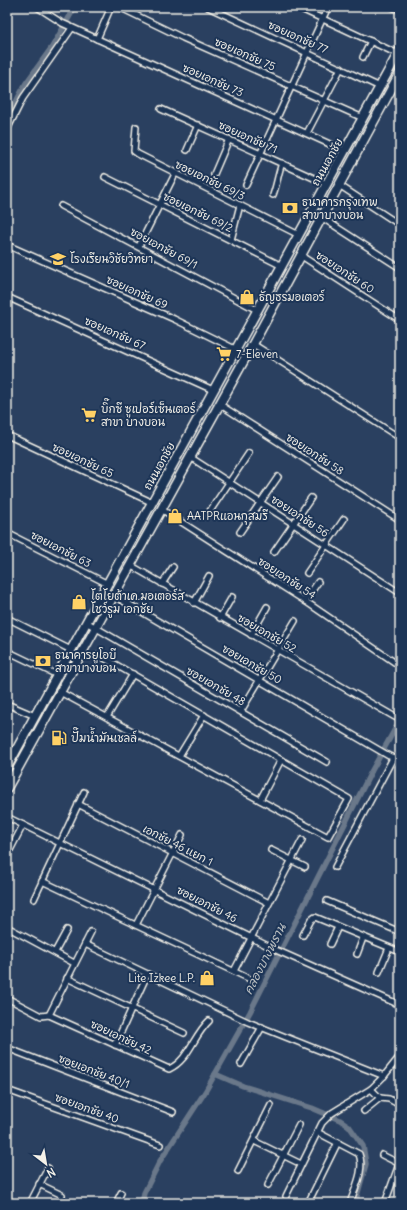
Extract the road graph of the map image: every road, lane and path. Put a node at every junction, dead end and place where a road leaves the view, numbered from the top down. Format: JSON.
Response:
{"nodes":[{"id":1,"x":37,"y":7,"type":"edge"},
{"id":2,"x":111,"y":7,"type":"edge"},
{"id":3,"x":119,"y":7,"type":"edge"},
{"id":4,"x":208,"y":7,"type":"edge"},
{"id":5,"x":297,"y":7,"type":"edge"},
{"id":6,"x":328,"y":7,"type":"edge"},
{"id":7,"x":392,"y":7,"type":"edge"},
{"id":8,"x":400,"y":10,"type":"edge"},
{"id":9,"x":323,"y":19,"type":"junction"},
{"id":10,"x":72,"y":28,"type":"junction"},
{"id":11,"x":97,"y":39,"type":"junction"},
{"id":12,"x":371,"y":41,"type":"junction"},
{"id":13,"x":307,"y":52,"type":"junction"},
{"id":14,"x":399,"y":52,"type":"edge"},
{"id":15,"x":363,"y":57,"type":"dead end"},
{"id":16,"x":341,"y":68,"type":"junction"},
{"id":17,"x":400,"y":73,"type":"edge"},
{"id":18,"x":292,"y":86,"type":"junction"},
{"id":19,"x":397,"y":86,"type":"edge"},
{"id":20,"x":380,"y":87,"type":"junction"},
{"id":21,"x":373,"y":100,"type":"junction"},
{"id":22,"x":324,"y":101,"type":"junction"},
{"id":23,"x":383,"y":105,"type":"junction"},
{"id":24,"x":161,"y":109,"type":"dead end"},
{"id":25,"x":363,"y":118,"type":"junction"},
{"id":26,"x":277,"y":120,"type":"junction"},
{"id":27,"x":198,"y":125,"type":"junction"},
{"id":28,"x":136,"y":127,"type":"dead end"},
{"id":29,"x":7,"y":130,"type":"edge"},
{"id":30,"x":307,"y":133,"type":"junction"},
{"id":31,"x":229,"y":139,"type":"junction"},
{"id":32,"x":186,"y":150,"type":"dead end"},
{"id":33,"x":345,"y":151,"type":"junction"},
{"id":34,"x":260,"y":153,"type":"junction"},
{"id":35,"x":282,"y":163,"type":"junction"},
{"id":36,"x":175,"y":174,"type":"junction"},
{"id":37,"x":214,"y":174,"type":"dead end"},
{"id":38,"x":105,"y":176,"type":"dead end"},
{"id":39,"x":246,"y":184,"type":"dead end"},
{"id":40,"x":327,"y":184,"type":"junction"},
{"id":41,"x":339,"y":185,"type":"junction"},
{"id":42,"x":273,"y":195,"type":"dead end"},
{"id":43,"x":160,"y":205,"type":"junction"},
{"id":44,"x":240,"y":205,"type":"junction"},
{"id":45,"x":60,"y":206,"type":"dead end"},
{"id":46,"x":321,"y":218,"type":"junction"},
{"id":47,"x":400,"y":225,"type":"edge"},
{"id":48,"x":299,"y":235,"type":"junction"},
{"id":49,"x":231,"y":240,"type":"junction"},
{"id":50,"x":7,"y":245,"type":"edge"},
{"id":51,"x":138,"y":246,"type":"junction"},
{"id":52,"x":300,"y":255,"type":"junction"},
{"id":53,"x":282,"y":266,"type":"junction"},
{"id":54,"x":400,"y":268,"type":"edge"},
{"id":55,"x":7,"y":297,"type":"edge"},
{"id":56,"x":257,"y":310,"type":"junction"},
{"id":57,"x":400,"y":320,"type":"edge"},
{"id":58,"x":253,"y":344,"type":"junction"},
{"id":59,"x":235,"y":349,"type":"junction"},
{"id":60,"x":213,"y":390,"type":"junction"},
{"id":61,"x":218,"y":404,"type":"junction"},
{"id":62,"x":7,"y":434,"type":"edge"},
{"id":63,"x":400,"y":438,"type":"edge"},
{"id":64,"x":249,"y":453,"type":"dead end"},
{"id":65,"x":190,"y":457,"type":"junction"},
{"id":66,"x":278,"y":477,"type":"dead end"},
{"id":67,"x":230,"y":482,"type":"junction"},
{"id":68,"x":311,"y":498,"type":"dead end"},
{"id":69,"x":151,"y":502,"type":"junction"},
{"id":70,"x":261,"y":503,"type":"junction"},
{"id":71,"x":161,"y":509,"type":"junction"},
{"id":72,"x":208,"y":514,"type":"dead end"},
{"id":73,"x":344,"y":519,"type":"dead end"},
{"id":74,"x":400,"y":520,"type":"edge"},
{"id":75,"x":294,"y":524,"type":"junction"},
{"id":76,"x":240,"y":532,"type":"dead end"},
{"id":77,"x":7,"y":533,"type":"edge"},
{"id":78,"x":327,"y":545,"type":"junction"},
{"id":79,"x":274,"y":552,"type":"dead end"},
{"id":80,"x":130,"y":565,"type":"junction"},
{"id":81,"x":173,"y":567,"type":"dead end"},
{"id":82,"x":307,"y":573,"type":"dead end"},
{"id":83,"x":209,"y":576,"type":"dead end"},
{"id":84,"x":318,"y":582,"type":"dead end"},
{"id":85,"x":106,"y":583,"type":"junction"},
{"id":86,"x":162,"y":584,"type":"junction"},
{"id":87,"x":400,"y":593,"type":"edge"},
{"id":88,"x":113,"y":595,"type":"junction"},
{"id":89,"x":232,"y":597,"type":"dead end"},
{"id":90,"x":305,"y":601,"type":"junction"},
{"id":91,"x":194,"y":603,"type":"junction"},
{"id":92,"x":267,"y":607,"type":"dead end"},
{"id":93,"x":7,"y":618,"type":"edge"},
{"id":94,"x":220,"y":618,"type":"junction"},
{"id":95,"x":295,"y":621,"type":"dead end"},
{"id":96,"x":86,"y":622,"type":"junction"},
{"id":97,"x":96,"y":628,"type":"junction"},
{"id":98,"x":251,"y":635,"type":"junction"},
{"id":99,"x":71,"y":650,"type":"junction"},
{"id":100,"x":7,"y":651,"type":"edge"},
{"id":101,"x":276,"y":651,"type":"junction"},
{"id":102,"x":99,"y":655,"type":"dead end"},
{"id":103,"x":400,"y":666,"type":"edge"},
{"id":104,"x":133,"y":674,"type":"junction"},
{"id":105,"x":57,"y":675,"type":"junction"},
{"id":106,"x":259,"y":680,"type":"junction"},
{"id":107,"x":60,"y":692,"type":"junction"},
{"id":108,"x":7,"y":704,"type":"edge"},
{"id":109,"x":241,"y":712,"type":"junction"},
{"id":110,"x":204,"y":715,"type":"junction"},
{"id":111,"x":35,"y":716,"type":"junction"},
{"id":112,"x":107,"y":716,"type":"junction"},
{"id":113,"x":395,"y":717,"type":"dead end"},
{"id":114,"x":400,"y":753,"type":"edge"},
{"id":115,"x":10,"y":756,"type":"edge"},
{"id":116,"x":178,"y":756,"type":"junction"},
{"id":117,"x":395,"y":758,"type":"edge"},
{"id":118,"x":281,"y":760,"type":"junction"},
{"id":119,"x":327,"y":762,"type":"dead end"},
{"id":120,"x":7,"y":767,"type":"edge"},
{"id":121,"x":7,"y":788,"type":"edge"},
{"id":122,"x":84,"y":792,"type":"dead end"},
{"id":123,"x":260,"y":800,"type":"junction"},
{"id":124,"x":78,"y":804,"type":"junction"},
{"id":125,"x":7,"y":817,"type":"edge"},
{"id":126,"x":23,"y":825,"type":"junction"},
{"id":127,"x":182,"y":835,"type":"dead end"},
{"id":128,"x":302,"y":840,"type":"dead end"},
{"id":129,"x":60,"y":843,"type":"junction"},
{"id":130,"x":271,"y":850,"type":"dead end"},
{"id":131,"x":173,"y":853,"type":"junction"},
{"id":132,"x":7,"y":856,"type":"edge"},
{"id":133,"x":291,"y":860,"type":"junction"},
{"id":134,"x":305,"y":867,"type":"dead end"},
{"id":135,"x":335,"y":867,"type":"dead end"},
{"id":136,"x":42,"y":881,"type":"junction"},
{"id":137,"x":154,"y":888,"type":"junction"},
{"id":138,"x":34,"y":899,"type":"dead end"},
{"id":139,"x":327,"y":901,"type":"dead end"},
{"id":140,"x":269,"y":903,"type":"junction"},
{"id":141,"x":136,"y":925,"type":"junction"},
{"id":142,"x":7,"y":927,"type":"edge"},
{"id":143,"x":338,"y":927,"type":"junction"},
{"id":144,"x":67,"y":930,"type":"dead end"},
{"id":145,"x":91,"y":932,"type":"dead end"},
{"id":146,"x":400,"y":932,"type":"edge"},
{"id":147,"x":303,"y":935,"type":"dead end"},
{"id":148,"x":251,"y":937,"type":"junction"},
{"id":149,"x":363,"y":938,"type":"junction"},
{"id":150,"x":85,"y":944,"type":"junction"},
{"id":151,"x":330,"y":944,"type":"dead end"},
{"id":152,"x":389,"y":948,"type":"junction"},
{"id":153,"x":55,"y":952,"type":"junction"},
{"id":154,"x":400,"y":952,"type":"edge"},
{"id":155,"x":357,"y":954,"type":"dead end"},
{"id":156,"x":74,"y":963,"type":"junction"},
{"id":157,"x":234,"y":971,"type":"junction"},
{"id":158,"x":379,"y":972,"type":"dead end"},
{"id":159,"x":147,"y":975,"type":"junction"},
{"id":160,"x":66,"y":978,"type":"junction"},
{"id":161,"x":252,"y":980,"type":"dead end"},
{"id":162,"x":7,"y":998,"type":"edge"},
{"id":163,"x":400,"y":1005,"type":"edge"},
{"id":164,"x":132,"y":1008,"type":"junction"},
{"id":165,"x":49,"y":1015,"type":"junction"},
{"id":166,"x":209,"y":1021,"type":"dead end"},
{"id":167,"x":262,"y":1027,"type":"junction"},
{"id":168,"x":184,"y":1033,"type":"dead end"},
{"id":169,"x":115,"y":1045,"type":"junction"},
{"id":170,"x":7,"y":1048,"type":"edge"},
{"id":171,"x":400,"y":1056,"type":"edge"},
{"id":172,"x":241,"y":1064,"type":"dead end"},
{"id":173,"x":384,"y":1076,"type":"junction"},
{"id":174,"x":371,"y":1089,"type":"junction"},
{"id":175,"x":7,"y":1090,"type":"edge"},
{"id":176,"x":380,"y":1098,"type":"junction"},
{"id":177,"x":272,"y":1105,"type":"dead end"},
{"id":178,"x":400,"y":1105,"type":"edge"},
{"id":179,"x":364,"y":1111,"type":"dead end"},
{"id":180,"x":173,"y":1112,"type":"dead end"},
{"id":181,"x":299,"y":1125,"type":"dead end"},
{"id":182,"x":317,"y":1132,"type":"junction"},
{"id":183,"x":254,"y":1141,"type":"junction"},
{"id":184,"x":338,"y":1142,"type":"junction"},
{"id":185,"x":160,"y":1145,"type":"dead end"},
{"id":186,"x":282,"y":1155,"type":"junction"},
{"id":187,"x":382,"y":1155,"type":"dead end"},
{"id":188,"x":301,"y":1164,"type":"junction"},
{"id":189,"x":400,"y":1164,"type":"edge"},
{"id":190,"x":48,"y":1168,"type":"dead end"},
{"id":191,"x":238,"y":1171,"type":"dead end"},
{"id":192,"x":39,"y":1184,"type":"junction"},
{"id":193,"x":268,"y":1185,"type":"dead end"},
{"id":194,"x":121,"y":1193,"type":"dead end"},
{"id":195,"x":62,"y":1195,"type":"dead end"},
{"id":196,"x":286,"y":1196,"type":"dead end"},
{"id":197,"x":30,"y":1203,"type":"edge"},
{"id":198,"x":116,"y":1203,"type":"edge"},
{"id":199,"x":308,"y":1203,"type":"edge"},
{"id":200,"x":350,"y":1203,"type":"edge"},
{"id":201,"x":385,"y":1203,"type":"edge"}],
"edges":[{"from":1,"to":10,"type":"street","name":"ซอยเอกชัย 73"},
{"from":2,"to":11,"type":"street"},
{"from":3,"to":18,"type":"street","name":"ซอยเอกชัย 75"},
{"from":4,"to":13,"type":"street","name":"ซอยเอกชัย 77"},
{"from":5,"to":9,"type":"street"},
{"from":6,"to":9,"type":"street"},
{"from":7,"to":8,"type":"street"},
{"from":9,"to":12,"type":"street"},
{"from":9,"to":13,"type":"street"},
{"from":10,"to":11,"type":"street","name":"ซอยเอกชัย 73"},
{"from":10,"to":29,"type":"street"},
{"from":11,"to":26,"type":"street","name":"ซอยเอกชัย 73"},
{"from":12,"to":14,"type":"street"},
{"from":12,"to":15,"type":"street"},
{"from":13,"to":16,"type":"street","name":"ซอยเอกชัย 77"},
{"from":13,"to":18,"type":"street"},
{"from":14,"to":20,"type":"main road","name":"ถนนเอกชัย"},
{"from":16,"to":20,"type":"street","name":"ซอยเอกชัย 77"},
{"from":16,"to":22,"type":"street"},
{"from":17,"to":19,"type":"main road","name":"ถนนเอกชัย"},
{"from":18,"to":22,"type":"street","name":"ซอยเอกชัย 75"},
{"from":18,"to":26,"type":"street"},
{"from":19,"to":23,"type":"main road","name":"ถนนเอกชัย"},
{"from":20,"to":21,"type":"main road","name":"ถนนเอกชัย"},
{"from":21,"to":23,"type":"main road"},
{"from":21,"to":25,"type":"main road","name":"ถนนเอกชัย"},
{"from":22,"to":25,"type":"street","name":"ซอยเอกชัย 75"},
{"from":22,"to":30,"type":"street"},
{"from":23,"to":41,"type":"main road","name":"ถนนเอกชัย"},
{"from":24,"to":27,"type":"street","name":"ซอยเอกชัย 71"},
{"from":25,"to":33,"type":"main road","name":"ถนนเอกชัย"},
{"from":26,"to":30,"type":"street","name":"ซอยเอกชัย 73"},
{"from":26,"to":34,"type":"street"},
{"from":27,"to":31,"type":"street","name":"ซอยเอกชัย 71"},
{"from":27,"to":32,"type":"street"},
{"from":28,"to":36,"type":"street","name":"ซอยเอกชัย 69/3"},
{"from":30,"to":33,"type":"street","name":"ซอยเอกชัย 73"},
{"from":31,"to":34,"type":"street","name":"ซอยเอกชัย 71"},
{"from":31,"to":37,"type":"street"},
{"from":33,"to":40,"type":"main road","name":"ถนนเอกชัย"},
{"from":34,"to":35,"type":"street","name":"ซอยเอกชัย 71"},
{"from":34,"to":39,"type":"street"},
{"from":35,"to":40,"type":"street","name":"ซอยเอกชัย 71"},
{"from":35,"to":42,"type":"street"},
{"from":36,"to":43,"type":"street"},
{"from":36,"to":44,"type":"street","name":"ซอยเอกชัย 69/3"},
{"from":38,"to":43,"type":"street","name":"ซอยเอกชัย 69/2"},
{"from":40,"to":48,"type":"main road","name":"ถนนเอกชัย"},
{"from":41,"to":46,"type":"main road","name":"ถนนเอกชัย"},
{"from":41,"to":47,"type":"street"},
{"from":43,"to":49,"type":"street","name":"ซอยเอกชัย 69/2"},
{"from":43,"to":51,"type":"street"},
{"from":44,"to":48,"type":"street","name":"ซอยเอกชัย 69/3"},
{"from":44,"to":49,"type":"street"},
{"from":45,"to":51,"type":"street","name":"ซอยเอกชัย 69/1"},
{"from":46,"to":52,"type":"main road","name":"ถนนเอกชัย"},
{"from":46,"to":54,"type":"street"},
{"from":48,"to":53,"type":"main road","name":"ถนนเอกชัย"},
{"from":49,"to":53,"type":"street","name":"ซอยเอกชัย 69/2"},
{"from":50,"to":59,"type":"street","name":"ซอยเอกชัย 69"},
{"from":51,"to":56,"type":"street","name":"ซอยเอกชัย 69/1"},
{"from":52,"to":57,"type":"street","name":"ซอยเอกชัย 60"},
{"from":52,"to":58,"type":"main road","name":"ถนนเอกชัย"},
{"from":53,"to":56,"type":"main road","name":"ถนนเอกชัย"},
{"from":55,"to":60,"type":"street","name":"ซอยเอกชัย 67"},
{"from":56,"to":59,"type":"main road","name":"ถนนเอกชัย"},
{"from":58,"to":61,"type":"main road","name":"ถนนเอกชัย"},
{"from":58,"to":63,"type":"street"},
{"from":59,"to":60,"type":"main road","name":"ถนนเอกชัย"},
{"from":60,"to":69,"type":"main road","name":"ถนนเอกชัย"},
{"from":61,"to":65,"type":"main road","name":"ถนนเอกชัย"},
{"from":61,"to":74,"type":"street","name":"ซอยเอกชัย 58"},
{"from":62,"to":69,"type":"street","name":"ซอยเอกชัย 65"},
{"from":64,"to":67,"type":"street"},
{"from":65,"to":67,"type":"street","name":"ซอยเอกชัย 56"},
{"from":65,"to":71,"type":"main road","name":"ถนนเอกชัย"},
{"from":66,"to":70,"type":"street"},
{"from":67,"to":70,"type":"street","name":"ซอยเอกชัย 56"},
{"from":67,"to":72,"type":"street"},
{"from":68,"to":75,"type":"street"},
{"from":69,"to":85,"type":"main road","name":"ถนนเอกชัย"},
{"from":70,"to":75,"type":"street","name":"ซอยเอกชัย 56"},
{"from":70,"to":76,"type":"street"},
{"from":71,"to":80,"type":"main road","name":"ถนนเอกชัย"},
{"from":71,"to":90,"type":"street","name":"ซอยเอกชัย 54"},
{"from":73,"to":78,"type":"street"},
{"from":75,"to":78,"type":"street","name":"ซอยเอกชัย 56"},
{"from":75,"to":79,"type":"street"},
{"from":77,"to":85,"type":"street","name":"ซอยเอกชัย 63"},
{"from":78,"to":82,"type":"street"},
{"from":78,"to":87,"type":"street","name":"ซอยเอกชัย 56"},
{"from":80,"to":86,"type":"street","name":"ซอยเอกชัย 52"},
{"from":80,"to":88,"type":"main road","name":"ถนนเอกชัย"},
{"from":81,"to":86,"type":"street"},
{"from":83,"to":91,"type":"street"},
{"from":84,"to":90,"type":"street"},
{"from":85,"to":96,"type":"main road","name":"ถนนเอกชัย"},
{"from":86,"to":91,"type":"street","name":"ซอยเอกชัย 52"},
{"from":88,"to":97,"type":"main road","name":"ถนนเอกชัย"},
{"from":88,"to":106,"type":"street","name":"ซอยเอกชัย 50"},
{"from":89,"to":94,"type":"street"},
{"from":90,"to":103,"type":"street","name":"ซอยเอกชัย 54"},
{"from":91,"to":94,"type":"street","name":"ซอยเอกชัย 52"},
{"from":92,"to":98,"type":"street"},
{"from":93,"to":99,"type":"street"},
{"from":94,"to":98,"type":"street","name":"ซอยเอกชัย 52"},
{"from":95,"to":101,"type":"street"},
{"from":96,"to":97,"type":"street","name":"ซอยเอกชัย 48"},
{"from":96,"to":99,"type":"main road","name":"ถนนเอกชัย"},
{"from":97,"to":107,"type":"main road","name":"ถนนเอกชัย"},
{"from":97,"to":109,"type":"street","name":"ซอยเอกชัย 48"},
{"from":98,"to":101,"type":"street","name":"ซอยเอกชัย 52"},
{"from":99,"to":105,"type":"main road","name":"ถนนเอกชัย"},
{"from":100,"to":105,"type":"street"},
{"from":101,"to":106,"type":"street"},
{"from":101,"to":113,"type":"street","name":"ซอยเอกชัย 52"},
{"from":102,"to":104,"type":"street"},
{"from":104,"to":110,"type":"street"},
{"from":104,"to":112,"type":"street"},
{"from":105,"to":111,"type":"main road","name":"ถนนเอกชัย"},
{"from":106,"to":109,"type":"street"},
{"from":106,"to":117,"type":"street","name":"ซอยเอกชัย 50"},
{"from":107,"to":112,"type":"street"},
{"from":107,"to":121,"type":"main road","name":"ถนนเอกชัย"},
{"from":108,"to":111,"type":"street"},
{"from":109,"to":119,"type":"street","name":"ซอยเอกชัย 48"},
{"from":110,"to":116,"type":"street"},
{"from":110,"to":118,"type":"street"},
{"from":111,"to":115,"type":"main road","name":"ถนนเอกชัย"},
{"from":112,"to":116,"type":"street"},
{"from":114,"to":117,"type":"street"},
{"from":115,"to":120,"type":"main road","name":"ถนนเอกชัย"},
{"from":116,"to":123,"type":"street"},
{"from":117,"to":135,"type":"street"},
{"from":118,"to":123,"type":"street"},
{"from":118,"to":123,"type":"street"},
{"from":122,"to":124,"type":"street"},
{"from":124,"to":129,"type":"street"},
{"from":124,"to":131,"type":"street","name":"เอกชัย 46 แยก 1"},
{"from":125,"to":126,"type":"street","name":"ซอยเอกชัย 46"},
{"from":126,"to":129,"type":"street","name":"ซอยเอกชัย 46"},
{"from":126,"to":132,"type":"street"},
{"from":127,"to":131,"type":"street"},
{"from":128,"to":133,"type":"street"},
{"from":129,"to":136,"type":"street"},
{"from":129,"to":137,"type":"street","name":"ซอยเอกชัย 46"},
{"from":130,"to":133,"type":"street"},
{"from":131,"to":137,"type":"street"},
{"from":131,"to":140,"type":"street","name":"เอกชัย 46 แยก 1"},
{"from":133,"to":134,"type":"street"},
{"from":133,"to":140,"type":"street"},
{"from":136,"to":138,"type":"street"},
{"from":136,"to":141,"type":"street"},
{"from":137,"to":141,"type":"street"},
{"from":137,"to":148,"type":"street","name":"ซอยเอกชัย 46"},
{"from":139,"to":146,"type":"street"},
{"from":140,"to":148,"type":"street"},
{"from":141,"to":157,"type":"street"},
{"from":142,"to":153,"type":"street"},
{"from":143,"to":147,"type":"street"},
{"from":143,"to":149,"type":"street"},
{"from":143,"to":151,"type":"street"},
{"from":144,"to":153,"type":"street"},
{"from":145,"to":150,"type":"street"},
{"from":148,"to":157,"type":"street"},
{"from":148,"to":163,"type":"street","name":"ซอยเอกชัย 46"},
{"from":149,"to":152,"type":"street"},
{"from":149,"to":155,"type":"street"},
{"from":150,"to":156,"type":"street"},
{"from":150,"to":159,"type":"street"},
{"from":152,"to":154,"type":"street"},
{"from":152,"to":158,"type":"street"},
{"from":153,"to":156,"type":"street"},
{"from":156,"to":160,"type":"street"},
{"from":157,"to":161,"type":"street"},
{"from":159,"to":164,"type":"street"},
{"from":159,"to":167,"type":"street"},
{"from":160,"to":164,"type":"street"},
{"from":160,"to":165,"type":"street"},
{"from":162,"to":165,"type":"street","name":"ซอยเอกชัย 42"},
{"from":164,"to":168,"type":"street"},
{"from":164,"to":169,"type":"street"},
{"from":165,"to":169,"type":"street","name":"ซอยเอกชัย 42"},
{"from":166,"to":169,"type":"street","name":"ซอยเอกชัย 42"},
{"from":167,"to":172,"type":"street"},
{"from":167,"to":173,"type":"street"},
{"from":170,"to":180,"type":"street","name":"ซอยเอกชัย 40/1"},
{"from":171,"to":173,"type":"street"},
{"from":173,"to":174,"type":"street"},
{"from":174,"to":176,"type":"street"},
{"from":174,"to":182,"type":"street"},
{"from":175,"to":185,"type":"street","name":"ซอยเอกชัย 40"},
{"from":176,"to":178,"type":"street"},
{"from":176,"to":179,"type":"street"},
{"from":177,"to":183,"type":"street"},
{"from":181,"to":186,"type":"street"},
{"from":182,"to":184,"type":"street"},
{"from":182,"to":188,"type":"street"},
{"from":183,"to":186,"type":"street"},
{"from":183,"to":191,"type":"street"},
{"from":184,"to":199,"type":"street"},
{"from":184,"to":200,"type":"street"},
{"from":186,"to":188,"type":"street"},
{"from":186,"to":193,"type":"street"},
{"from":187,"to":189,"type":"street"},
{"from":188,"to":196,"type":"street"},
{"from":189,"to":201,"type":"street"},
{"from":190,"to":192,"type":"street"},
{"from":192,"to":195,"type":"street"},
{"from":192,"to":197,"type":"street"},
{"from":194,"to":198,"type":"street"}]}
